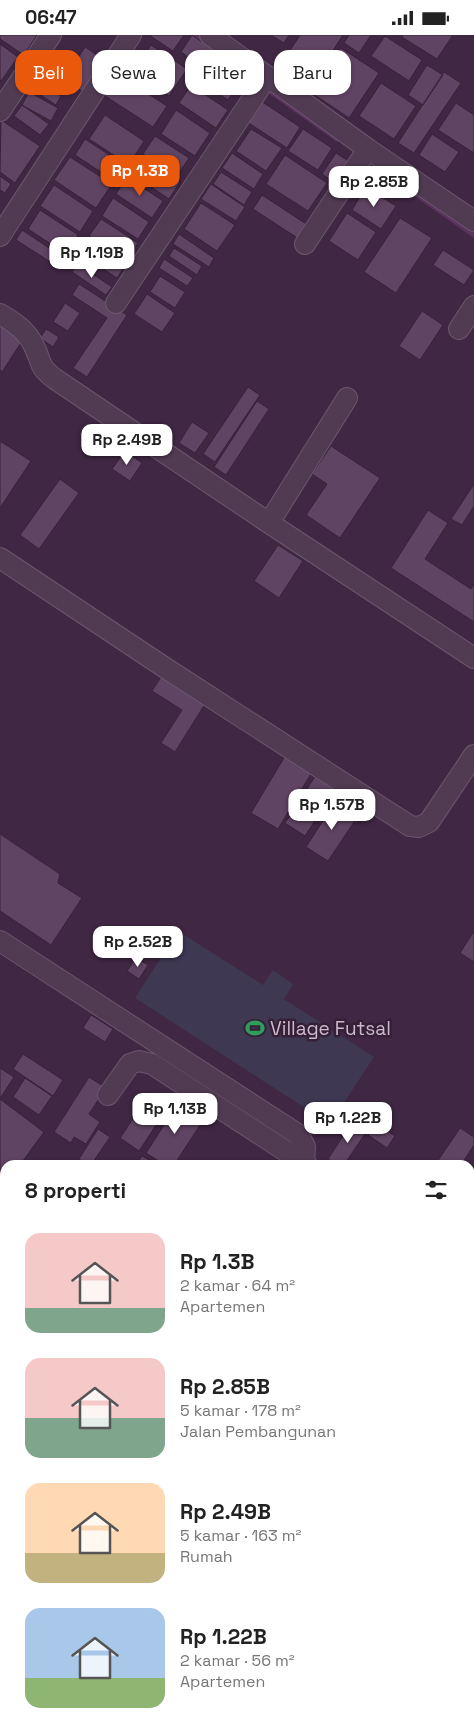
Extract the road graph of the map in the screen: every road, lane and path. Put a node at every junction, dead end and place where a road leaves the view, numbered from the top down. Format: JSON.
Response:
{"nodes":[{"id":1,"x":51,"y":35,"type":"edge"},
{"id":2,"x":131,"y":35,"type":"edge"},
{"id":3,"x":210,"y":35,"type":"edge"},
{"id":4,"x":227,"y":50,"type":"edge"},
{"id":5,"x":264,"y":82,"type":"edge"},
{"id":6,"x":254,"y":95,"type":"edge"},
{"id":7,"x":0,"y":111,"type":"edge"},
{"id":8,"x":365,"y":154,"type":"junction"},
{"id":9,"x":474,"y":221,"type":"edge"},
{"id":10,"x":0,"y":236,"type":"edge"},
{"id":11,"x":305,"y":244,"type":"dead end"},
{"id":12,"x":116,"y":303,"type":"dead end"},
{"id":13,"x":474,"y":306,"type":"edge"},
{"id":14,"x":0,"y":314,"type":"edge"},
{"id":15,"x":459,"y":329,"type":"dead end"},
{"id":16,"x":347,"y":398,"type":"dead end"},
{"id":17,"x":269,"y":523,"type":"junction"},
{"id":18,"x":0,"y":558,"type":"edge"},
{"id":19,"x":474,"y":659,"type":"edge"},
{"id":20,"x":474,"y":755,"type":"edge"},
{"id":21,"x":0,"y":941,"type":"edge"},
{"id":22,"x":108,"y":1095,"type":"dead end"},
{"id":23,"x":299,"y":1160,"type":"edge"},
{"id":24,"x":305,"y":1160,"type":"edge"}],
"edges":[{"from":1,"to":7,"type":"street"},
{"from":2,"to":10,"type":"street"},
{"from":3,"to":4,"type":"street"},
{"from":5,"to":8,"type":"street"},
{"from":6,"to":12,"type":"street"},
{"from":8,"to":9,"type":"street"},
{"from":8,"to":11,"type":"street"},
{"from":13,"to":15,"type":"street"},
{"from":14,"to":17,"type":"street"},
{"from":16,"to":17,"type":"street"},
{"from":17,"to":19,"type":"street"},
{"from":18,"to":20,"type":"street"},
{"from":21,"to":24,"type":"street"},
{"from":22,"to":23,"type":"street"}]}
